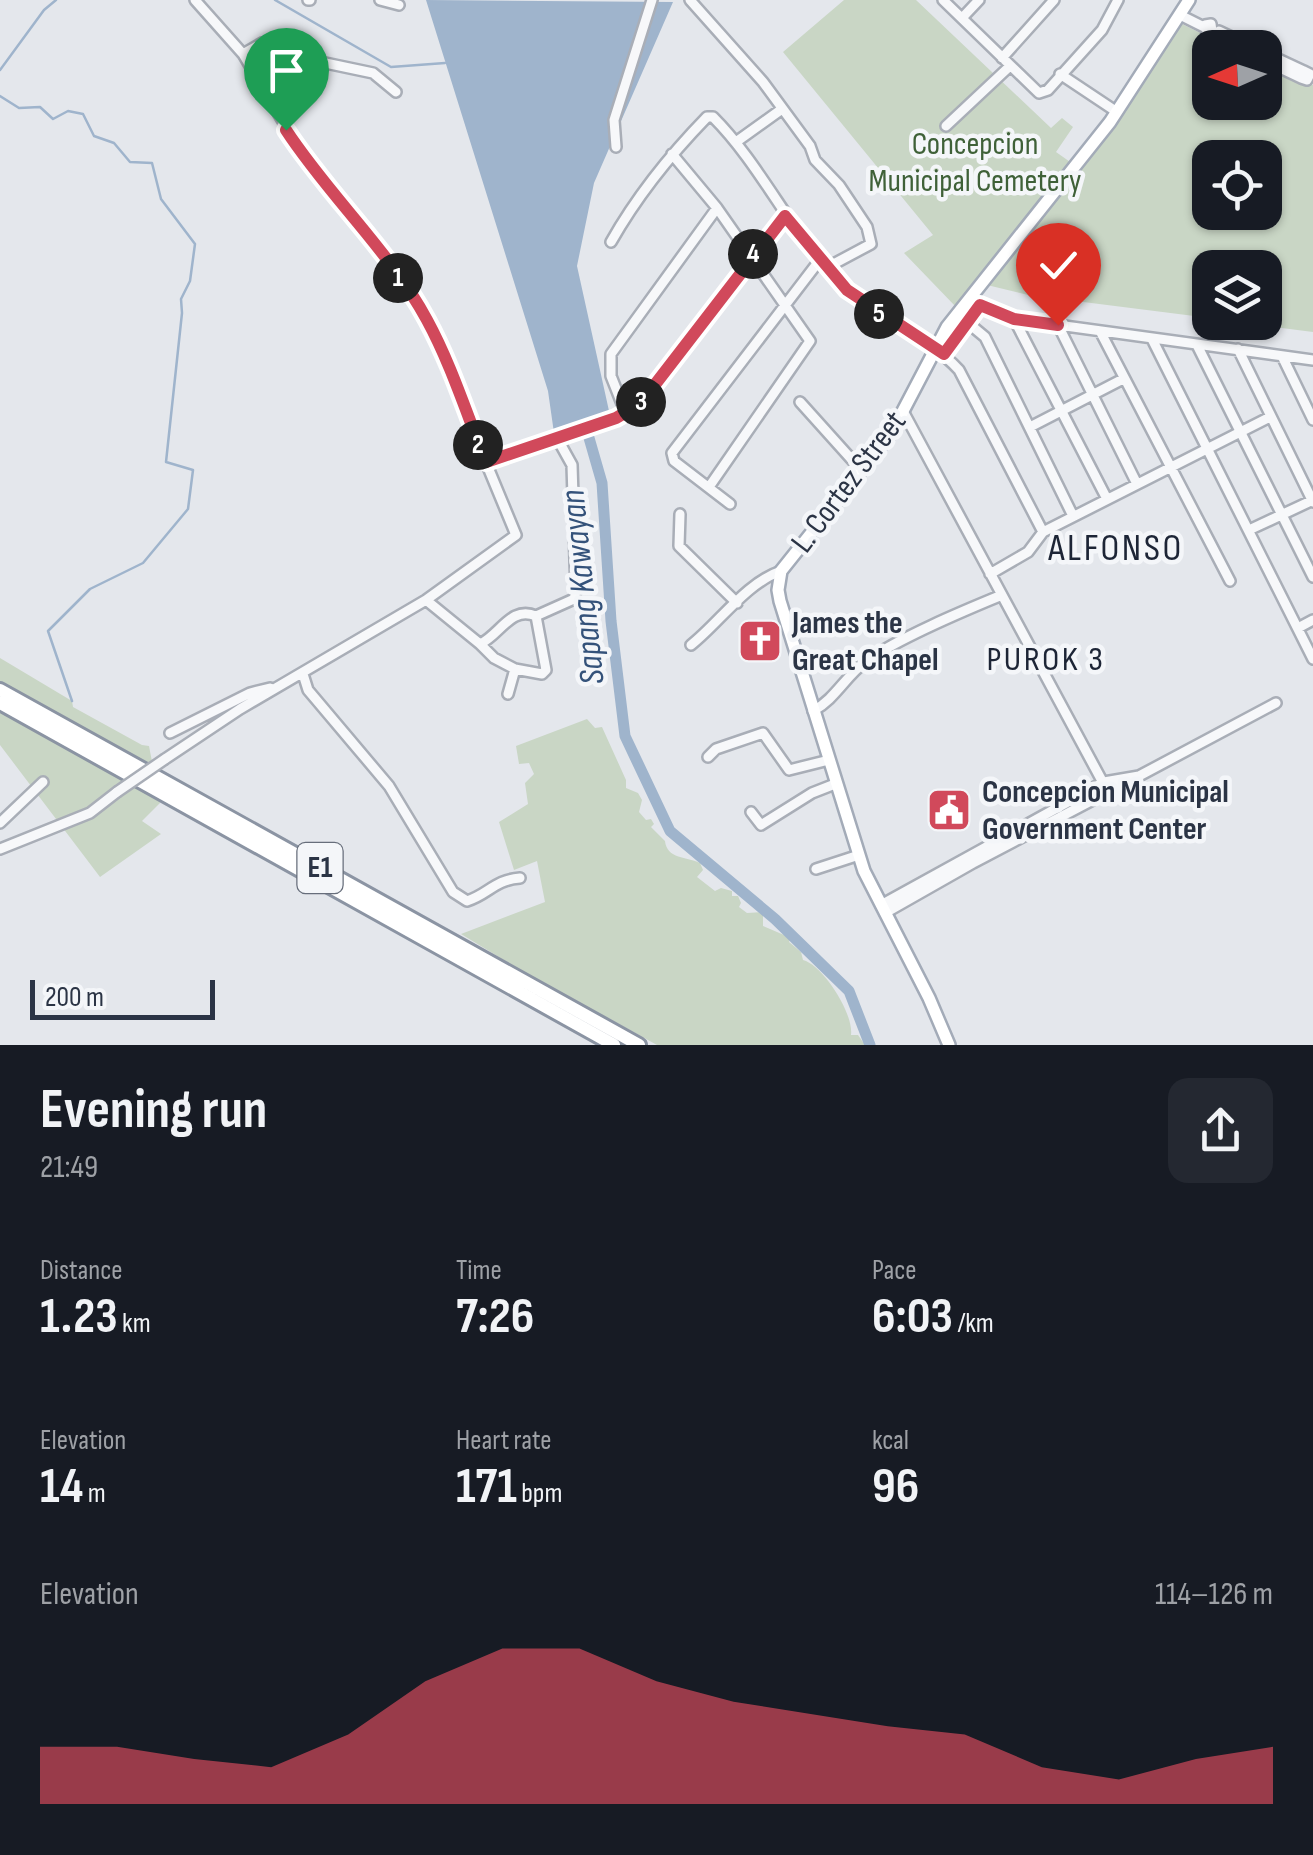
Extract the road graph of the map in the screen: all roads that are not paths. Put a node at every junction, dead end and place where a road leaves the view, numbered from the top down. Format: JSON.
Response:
{"nodes":[{"id":1,"x":195,"y":0,"type":"edge"},
{"id":2,"x":380,"y":0,"type":"edge"},
{"id":3,"x":652,"y":0,"type":"edge"},
{"id":4,"x":942,"y":0,"type":"edge"},
{"id":5,"x":979,"y":0,"type":"edge"},
{"id":6,"x":1054,"y":0,"type":"edge"},
{"id":7,"x":1118,"y":0,"type":"edge"},
{"id":8,"x":692,"y":1,"type":"edge"},
{"id":9,"x":399,"y":5,"type":"dead end"},
{"id":10,"x":1184,"y":9,"type":"edge"},
{"id":11,"x":962,"y":18,"type":"junction"},
{"id":12,"x":1212,"y":30,"type":"edge"},
{"id":13,"x":243,"y":54,"type":"junction"},
{"id":14,"x":1002,"y":58,"type":"junction"},
{"id":15,"x":1282,"y":62,"type":"edge"},
{"id":16,"x":1010,"y":66,"type":"junction"},
{"id":17,"x":1282,"y":68,"type":"edge"},
{"id":18,"x":1060,"y":74,"type":"junction"},
{"id":19,"x":1308,"y":78,"type":"edge"},
{"id":20,"x":396,"y":92,"type":"dead end"},
{"id":21,"x":782,"y":110,"type":"junction"},
{"id":22,"x":1117,"y":112,"type":"junction"},
{"id":23,"x":946,"y":126,"type":"dead end"},
{"id":24,"x":736,"y":142,"type":"junction"},
{"id":25,"x":616,"y":147,"type":"dead end"},
{"id":26,"x":672,"y":154,"type":"junction"},
{"id":27,"x":718,"y":208,"type":"junction"},
{"id":28,"x":785,"y":216,"type":"junction"},
{"id":29,"x":611,"y":242,"type":"dead end"},
{"id":30,"x":751,"y":257,"type":"junction"},
{"id":31,"x":823,"y":264,"type":"junction"},
{"id":32,"x":975,"y":301,"type":"junction"},
{"id":33,"x":784,"y":306,"type":"junction"},
{"id":34,"x":1014,"y":319,"type":"junction"},
{"id":35,"x":967,"y":322,"type":"junction"},
{"id":36,"x":1058,"y":325,"type":"junction"},
{"id":37,"x":1100,"y":331,"type":"junction"},
{"id":38,"x":1152,"y":339,"type":"junction"},
{"id":39,"x":1197,"y":344,"type":"junction"},
{"id":40,"x":1238,"y":349,"type":"junction"},
{"id":41,"x":940,"y":352,"type":"junction"},
{"id":42,"x":1282,"y":356,"type":"junction"},
{"id":43,"x":1313,"y":360,"type":"edge"},
{"id":44,"x":1123,"y":379,"type":"junction"},
{"id":45,"x":1090,"y":395,"type":"junction"},
{"id":46,"x":800,"y":402,"type":"dead end"},
{"id":47,"x":1060,"y":411,"type":"junction"},
{"id":48,"x":904,"y":413,"type":"junction"},
{"id":49,"x":621,"y":416,"type":"junction"},
{"id":50,"x":1270,"y":417,"type":"junction"},
{"id":51,"x":1313,"y":420,"type":"edge"},
{"id":52,"x":1030,"y":427,"type":"junction"},
{"id":53,"x":1238,"y":433,"type":"junction"},
{"id":54,"x":561,"y":437,"type":"junction"},
{"id":55,"x":1205,"y":449,"type":"junction"},
{"id":56,"x":486,"y":462,"type":"junction"},
{"id":57,"x":1170,"y":467,"type":"junction"},
{"id":58,"x":862,"y":472,"type":"junction"},
{"id":59,"x":1136,"y":484,"type":"junction"},
{"id":60,"x":709,"y":487,"type":"junction"},
{"id":61,"x":1107,"y":499,"type":"junction"},
{"id":62,"x":1313,"y":501,"type":"edge"},
{"id":63,"x":730,"y":504,"type":"dead end"},
{"id":64,"x":680,"y":514,"type":"dead end"},
{"id":65,"x":1282,"y":514,"type":"junction"},
{"id":66,"x":1073,"y":516,"type":"junction"},
{"id":67,"x":1248,"y":530,"type":"junction"},
{"id":68,"x":1043,"y":532,"type":"junction"},
{"id":69,"x":781,"y":572,"type":"junction"},
{"id":70,"x":990,"y":574,"type":"junction"},
{"id":71,"x":1313,"y":577,"type":"edge"},
{"id":72,"x":1230,"y":581,"type":"dead end"},
{"id":73,"x":1002,"y":594,"type":"junction"},
{"id":74,"x":426,"y":600,"type":"junction"},
{"id":75,"x":737,"y":603,"type":"junction"},
{"id":76,"x":536,"y":616,"type":"junction"},
{"id":77,"x":1313,"y":620,"type":"edge"},
{"id":78,"x":1298,"y":628,"type":"junction"},
{"id":79,"x":480,"y":644,"type":"junction"},
{"id":80,"x":691,"y":646,"type":"dead end"},
{"id":81,"x":1313,"y":659,"type":"edge"},
{"id":82,"x":516,"y":669,"type":"junction"},
{"id":83,"x":303,"y":674,"type":"junction"},
{"id":84,"x":277,"y":687,"type":"junction"},
{"id":85,"x":0,"y":690,"type":"edge"},
{"id":86,"x":508,"y":694,"type":"dead end"},
{"id":87,"x":0,"y":703,"type":"edge"},
{"id":88,"x":1276,"y":703,"type":"dead end"},
{"id":89,"x":813,"y":711,"type":"junction"},
{"id":90,"x":170,"y":733,"type":"dead end"},
{"id":91,"x":708,"y":757,"type":"dead end"},
{"id":92,"x":829,"y":760,"type":"junction"},
{"id":93,"x":789,"y":770,"type":"junction"},
{"id":94,"x":779,"y":778,"type":"dead end"},
{"id":95,"x":43,"y":782,"type":"dead end"},
{"id":96,"x":836,"y":784,"type":"junction"},
{"id":97,"x":1106,"y":787,"type":"junction"},
{"id":98,"x":751,"y":812,"type":"dead end"},
{"id":99,"x":0,"y":823,"type":"edge"},
{"id":100,"x":0,"y":850,"type":"edge"},
{"id":101,"x":858,"y":854,"type":"junction"},
{"id":102,"x":816,"y":869,"type":"dead end"},
{"id":103,"x":520,"y":878,"type":"dead end"},
{"id":104,"x":883,"y":909,"type":"junction"},
{"id":105,"x":614,"y":1045,"type":"edge"},
{"id":106,"x":639,"y":1045,"type":"edge"},
{"id":107,"x":948,"y":1045,"type":"edge"}],
"edges":[{"from":1,"to":13,"type":"street"},
{"from":2,"to":9,"type":"street"},
{"from":3,"to":25,"type":"street"},
{"from":4,"to":11,"type":"street"},
{"from":5,"to":11,"type":"street"},
{"from":6,"to":14,"type":"street"},
{"from":7,"to":18,"type":"street"},
{"from":8,"to":21,"type":"street"},
{"from":10,"to":12,"type":"street"},
{"from":10,"to":22,"type":"main road","name":"L. Cortez Street"},
{"from":11,"to":14,"type":"street"},
{"from":13,"to":20,"type":"street"},
{"from":13,"to":56,"type":"street"},
{"from":14,"to":16,"type":"street"},
{"from":15,"to":19,"type":"street"},
{"from":16,"to":18,"type":"street"},
{"from":16,"to":23,"type":"street"},
{"from":17,"to":19,"type":"street"},
{"from":18,"to":22,"type":"street"},
{"from":21,"to":24,"type":"street"},
{"from":21,"to":31,"type":"street"},
{"from":22,"to":32,"type":"main road","name":"L. Cortez Street"},
{"from":24,"to":26,"type":"street"},
{"from":24,"to":28,"type":"street"},
{"from":26,"to":27,"type":"street"},
{"from":26,"to":29,"type":"street"},
{"from":27,"to":30,"type":"street"},
{"from":27,"to":49,"type":"street"},
{"from":28,"to":30,"type":"street"},
{"from":28,"to":31,"type":"street"},
{"from":30,"to":33,"type":"street"},
{"from":30,"to":49,"type":"street"},
{"from":31,"to":33,"type":"street"},
{"from":31,"to":41,"type":"street"},
{"from":32,"to":34,"type":"street"},
{"from":32,"to":35,"type":"street"},
{"from":32,"to":41,"type":"main road","name":"L. Cortez Street"},
{"from":33,"to":60,"type":"street"},
{"from":33,"to":60,"type":"street"},
{"from":34,"to":36,"type":"street"},
{"from":34,"to":47,"type":"street"},
{"from":35,"to":41,"type":"street"},
{"from":35,"to":52,"type":"street"},
{"from":36,"to":37,"type":"street"},
{"from":36,"to":45,"type":"street"},
{"from":37,"to":38,"type":"street"},
{"from":37,"to":44,"type":"street"},
{"from":38,"to":39,"type":"street"},
{"from":38,"to":55,"type":"street"},
{"from":39,"to":40,"type":"street"},
{"from":39,"to":53,"type":"street"},
{"from":40,"to":42,"type":"street"},
{"from":40,"to":50,"type":"street"},
{"from":41,"to":48,"type":"main road","name":"L. Cortez Street"},
{"from":41,"to":68,"type":"street"},
{"from":42,"to":43,"type":"street"},
{"from":42,"to":51,"type":"street"},
{"from":44,"to":45,"type":"street"},
{"from":44,"to":57,"type":"street"},
{"from":45,"to":47,"type":"street"},
{"from":45,"to":59,"type":"street"},
{"from":46,"to":58,"type":"street"},
{"from":47,"to":52,"type":"street"},
{"from":47,"to":61,"type":"street"},
{"from":48,"to":58,"type":"main road","name":"L. Cortez Street"},
{"from":48,"to":70,"type":"street"},
{"from":49,"to":54,"type":"street"},
{"from":50,"to":53,"type":"street"},
{"from":50,"to":62,"type":"street"},
{"from":52,"to":66,"type":"street"},
{"from":53,"to":55,"type":"street"},
{"from":53,"to":65,"type":"street"},
{"from":54,"to":56,"type":"street"},
{"from":54,"to":76,"type":"street"},
{"from":55,"to":57,"type":"street"},
{"from":55,"to":67,"type":"street"},
{"from":56,"to":74,"type":"street"},
{"from":57,"to":59,"type":"street"},
{"from":57,"to":72,"type":"street"},
{"from":58,"to":69,"type":"main road","name":"L. Cortez Street"},
{"from":59,"to":61,"type":"street"},
{"from":60,"to":63,"type":"street"},
{"from":61,"to":66,"type":"street"},
{"from":62,"to":65,"type":"street"},
{"from":64,"to":75,"type":"street"},
{"from":65,"to":67,"type":"street"},
{"from":65,"to":71,"type":"street"},
{"from":66,"to":68,"type":"street"},
{"from":67,"to":78,"type":"street"},
{"from":68,"to":70,"type":"street"},
{"from":69,"to":75,"type":"street"},
{"from":69,"to":89,"type":"main road"},
{"from":70,"to":73,"type":"street"},
{"from":73,"to":89,"type":"street"},
{"from":73,"to":97,"type":"street"},
{"from":74,"to":79,"type":"street"},
{"from":74,"to":83,"type":"street"},
{"from":75,"to":80,"type":"street"},
{"from":76,"to":79,"type":"street"},
{"from":76,"to":82,"type":"street"},
{"from":77,"to":78,"type":"street"},
{"from":78,"to":81,"type":"street"},
{"from":79,"to":82,"type":"street"},
{"from":82,"to":86,"type":"street"},
{"from":83,"to":84,"type":"street"},
{"from":83,"to":103,"type":"street"},
{"from":84,"to":90,"type":"street"},
{"from":84,"to":100,"type":"street","bridge":true},
{"from":85,"to":106,"type":"highway","number":"E1"},
{"from":87,"to":105,"type":"highway","number":"E1"},
{"from":88,"to":97,"type":"street"},
{"from":89,"to":92,"type":"main road"},
{"from":91,"to":93,"type":"street"},
{"from":92,"to":93,"type":"street"},
{"from":92,"to":96,"type":"main road"},
{"from":93,"to":94,"type":"street"},
{"from":95,"to":99,"type":"street"},
{"from":96,"to":98,"type":"street"},
{"from":96,"to":101,"type":"main road"},
{"from":97,"to":104,"type":"street"},
{"from":101,"to":102,"type":"street"},
{"from":101,"to":104,"type":"main road"},
{"from":104,"to":107,"type":"main road"}]}
